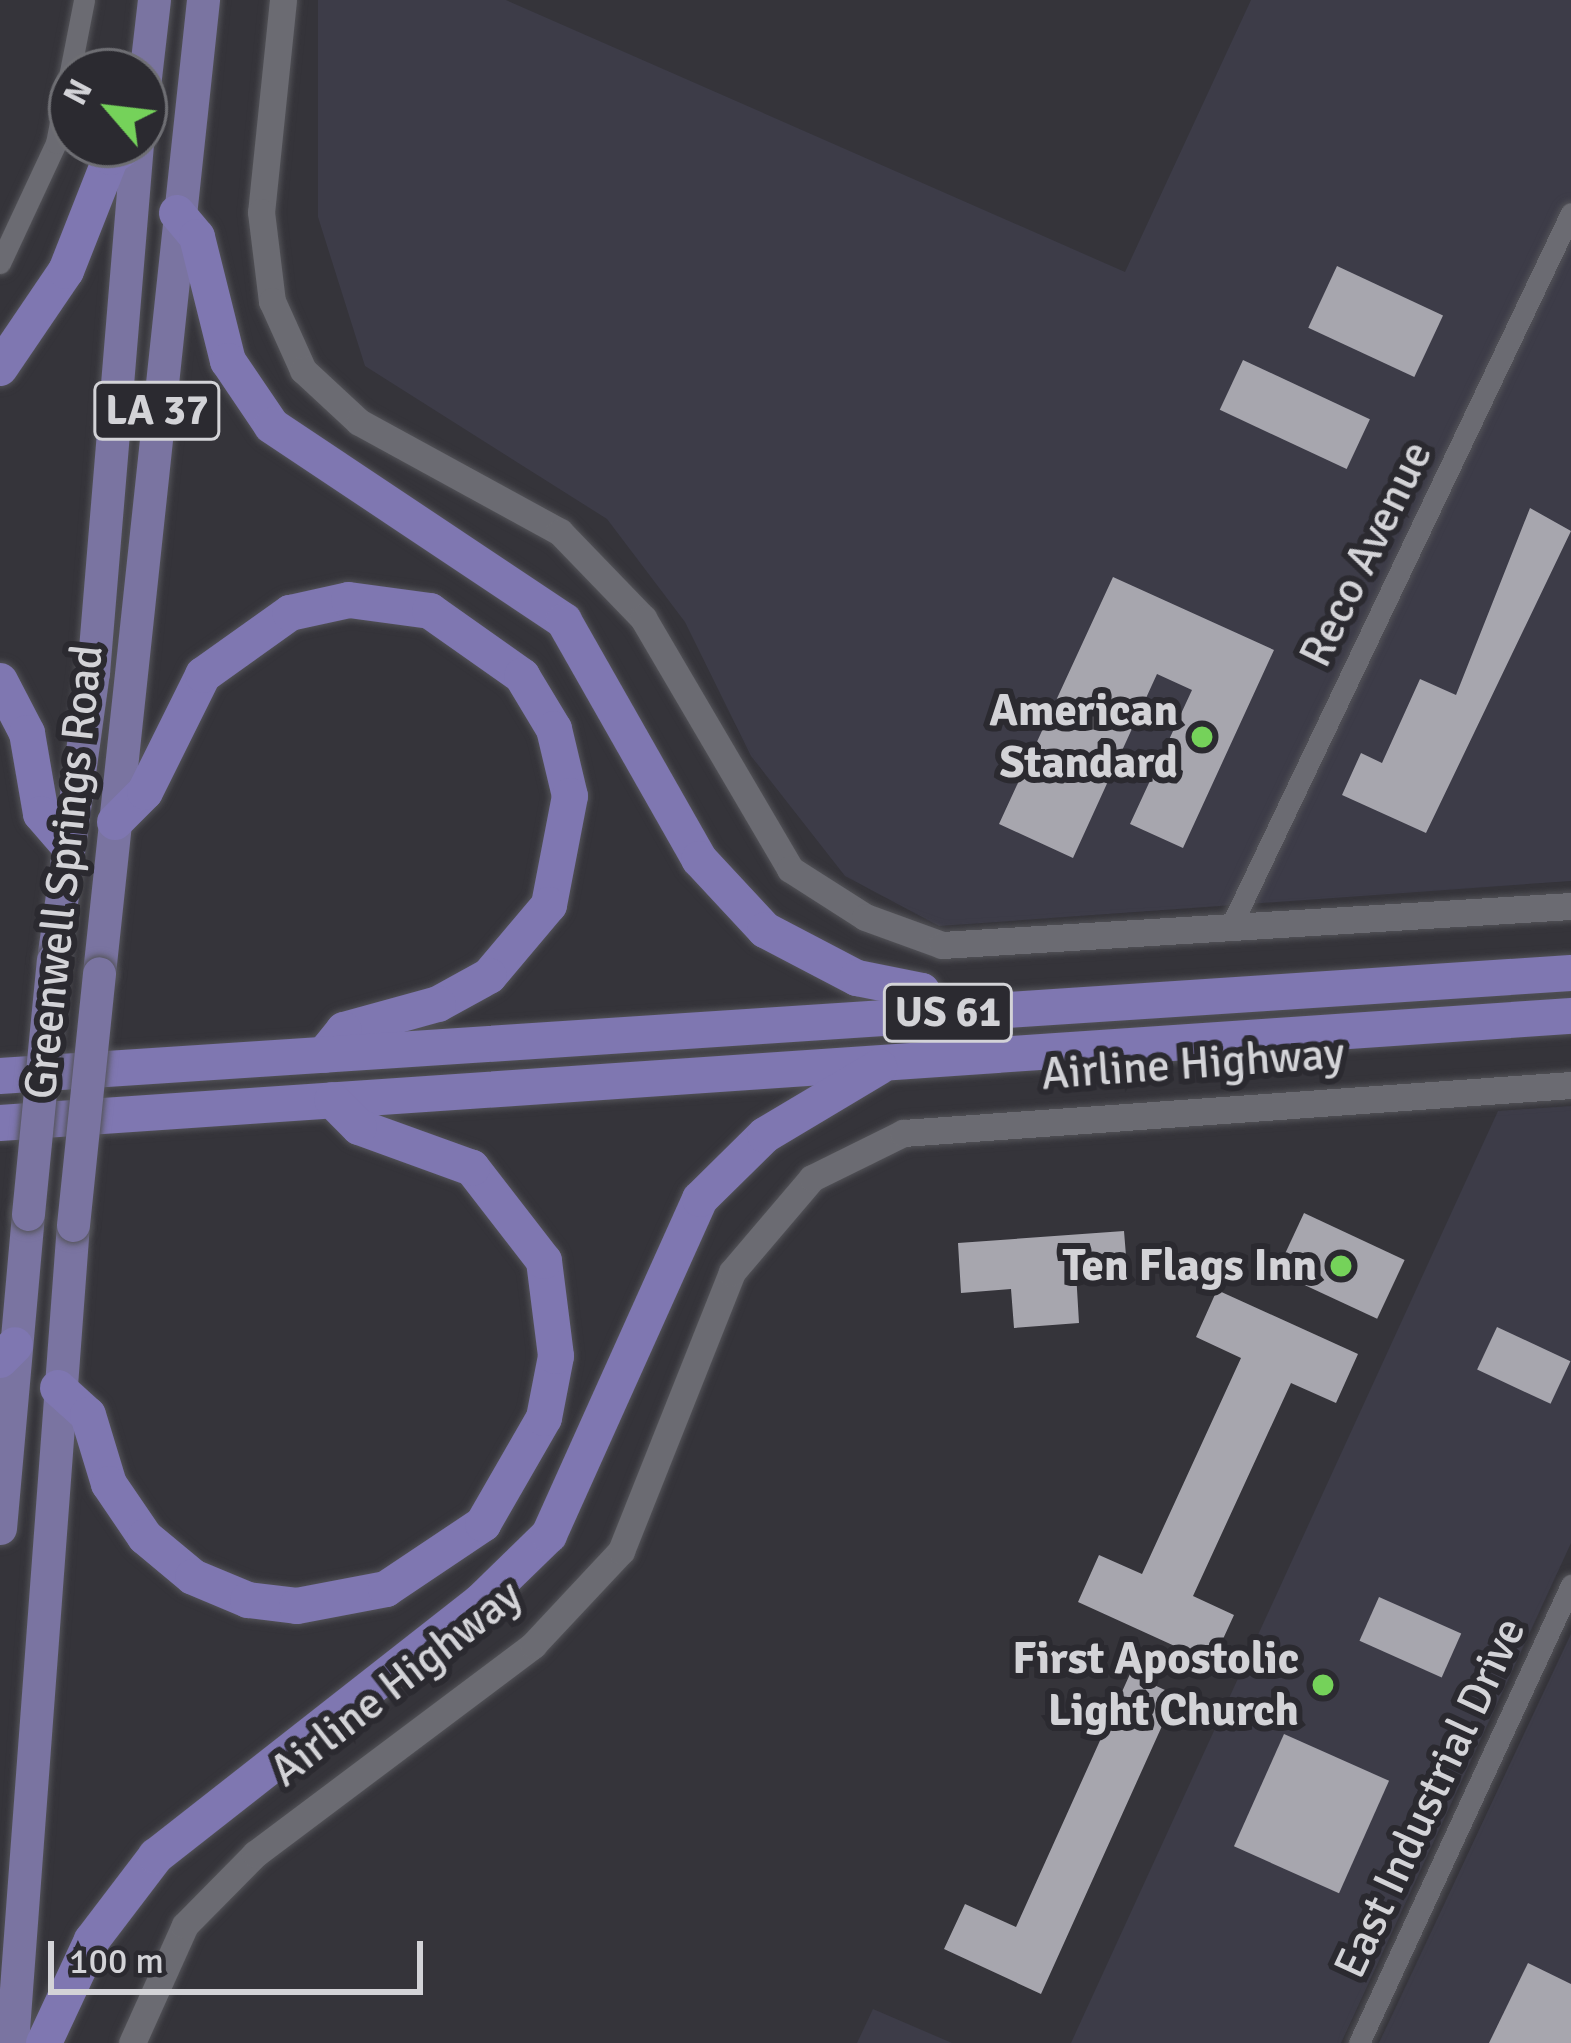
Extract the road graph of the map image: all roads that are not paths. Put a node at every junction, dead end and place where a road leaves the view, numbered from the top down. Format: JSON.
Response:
{"nodes":[{"id":1,"x":84,"y":0,"type":"edge"},
{"id":2,"x":154,"y":0,"type":"edge"},
{"id":3,"x":203,"y":0,"type":"edge"},
{"id":4,"x":283,"y":0,"type":"edge"},
{"id":5,"x":148,"y":48,"type":"edge"},
{"id":6,"x":107,"y":168,"type":"edge"},
{"id":7,"x":132,"y":168,"type":"edge"},
{"id":8,"x":177,"y":213,"type":"junction"},
{"id":9,"x":1571,"y":213,"type":"edge"},
{"id":10,"x":0,"y":263,"type":"edge"},
{"id":11,"x":0,"y":368,"type":"edge"},
{"id":12,"x":0,"y":681,"type":"edge"},
{"id":13,"x":115,"y":822,"type":"junction"},
{"id":14,"x":65,"y":842,"type":"junction"},
{"id":15,"x":1571,"y":906,"type":"edge"},
{"id":16,"x":1230,"y":928,"type":"junction"},
{"id":17,"x":1571,"y":973,"type":"edge"},
{"id":18,"x":935,"y":1014,"type":"junction"},
{"id":19,"x":1571,"y":1016,"type":"edge"},
{"id":20,"x":324,"y":1055,"type":"junction"},
{"id":21,"x":880,"y":1066,"type":"junction"},
{"id":22,"x":0,"y":1076,"type":"edge"},
{"id":23,"x":1571,"y":1084,"type":"edge"},
{"id":24,"x":332,"y":1100,"type":"junction"},
{"id":25,"x":0,"y":1123,"type":"edge"},
{"id":26,"x":7,"y":1352,"type":"edge"},
{"id":27,"x":58,"y":1388,"type":"junction"},
{"id":28,"x":0,"y":1528,"type":"edge"},
{"id":29,"x":1571,"y":1585,"type":"edge"},
{"id":30,"x":12,"y":2043,"type":"edge"},
{"id":31,"x":44,"y":2043,"type":"edge"},
{"id":32,"x":132,"y":2043,"type":"edge"},
{"id":33,"x":1359,"y":2043,"type":"edge"}],
"edges":[{"from":1,"to":10,"type":"street"},
{"from":2,"to":5,"type":"main road"},
{"from":3,"to":8,"type":"main road","name":"Greenwell Springs Road","number":"LA 37"},
{"from":4,"to":16,"type":"street"},
{"from":6,"to":11,"type":"highway"},
{"from":7,"to":14,"type":"main road","name":"Greenwell Springs Road","number":"LA 37"},
{"from":8,"to":13,"type":"main road","name":"Greenwell Springs Road","number":"LA 37"},
{"from":8,"to":18,"type":"highway"},
{"from":9,"to":16,"type":"street","name":"Reco Avenue"},
{"from":12,"to":14,"type":"highway"},
{"from":13,"to":20,"type":"highway"},
{"from":13,"to":27,"type":"main road","name":"Greenwell Springs Road","number":"LA 37","bridge":true},
{"from":14,"to":26,"type":"main road","name":"Greenwell Springs Road","number":"LA 37","bridge":true},
{"from":15,"to":16,"type":"street"},
{"from":17,"to":18,"type":"highway","name":"Airline Highway","number":"US 61"},
{"from":18,"to":20,"type":"highway","name":"Airline Highway","number":"US 61"},
{"from":19,"to":21,"type":"highway","name":"Airline Highway","number":"US 61"},
{"from":20,"to":22,"type":"highway","name":"Airline Highway","number":"US 61"},
{"from":21,"to":24,"type":"highway","name":"Airline Highway","number":"US 61"},
{"from":21,"to":31,"type":"highway"},
{"from":23,"to":32,"type":"street","name":"Airline Highway"},
{"from":24,"to":25,"type":"highway","name":"Airline Highway","number":"US 61"},
{"from":24,"to":27,"type":"highway"},
{"from":26,"to":28,"type":"main road","name":"Greenwell Springs Road","number":"LA 37"},
{"from":27,"to":30,"type":"main road","name":"Greenwell Springs Road","number":"LA 37"},
{"from":29,"to":33,"type":"street","name":"East Industrial Drive"}]}
